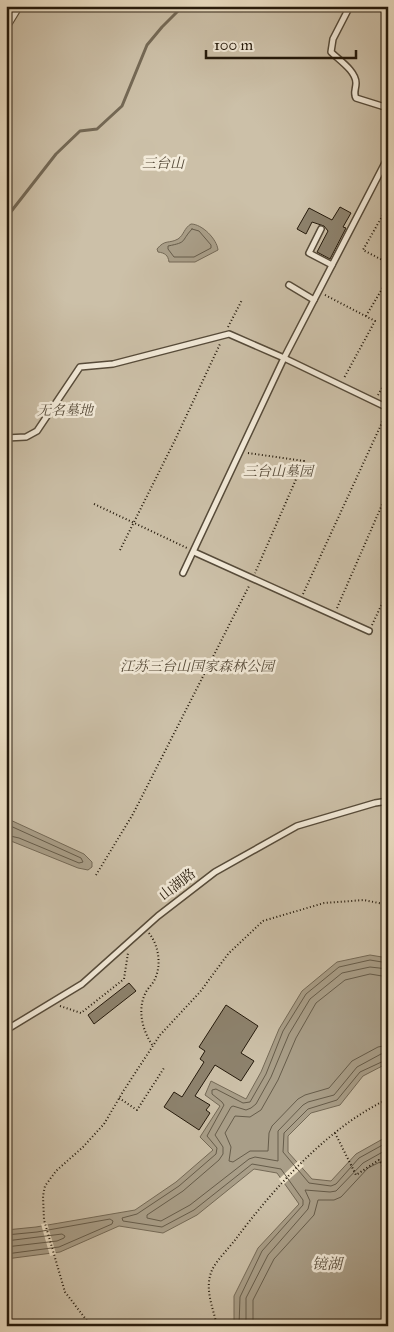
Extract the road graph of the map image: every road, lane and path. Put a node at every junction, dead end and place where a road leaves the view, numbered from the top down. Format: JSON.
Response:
{"nodes":[{"id":1,"x":17,"y":6,"type":"edge"},
{"id":2,"x":350,"y":6,"type":"edge"},
{"id":3,"x":6,"y":24,"type":"edge"},
{"id":4,"x":388,"y":108,"type":"edge"},
{"id":5,"x":388,"y":157,"type":"edge"},
{"id":6,"x":388,"y":206,"type":"edge"},
{"id":7,"x":321,"y":229,"type":"dead end"},
{"id":8,"x":388,"y":263,"type":"edge"},
{"id":9,"x":332,"y":265,"type":"junction"},
{"id":10,"x":388,"y":279,"type":"edge"},
{"id":11,"x":289,"y":285,"type":"dead end"},
{"id":12,"x":319,"y":291,"type":"junction"},
{"id":13,"x":242,"y":300,"type":"dead end"},
{"id":14,"x":314,"y":300,"type":"junction"},
{"id":15,"x":366,"y":317,"type":"junction"},
{"id":16,"x":224,"y":335,"type":"junction"},
{"id":17,"x":284,"y":358,"type":"junction"},
{"id":18,"x":388,"y":378,"type":"edge"},
{"id":19,"x":340,"y":385,"type":"junction"},
{"id":20,"x":374,"y":402,"type":"junction"},
{"id":21,"x":388,"y":409,"type":"edge"},
{"id":22,"x":6,"y":438,"type":"edge"},
{"id":23,"x":240,"y":452,"type":"junction"},
{"id":24,"x":388,"y":491,"type":"edge"},
{"id":25,"x":94,"y":504,"type":"dead end"},
{"id":26,"x":134,"y":522,"type":"junction"},
{"id":27,"x":120,"y":550,"type":"dead end"},
{"id":28,"x":194,"y":552,"type":"junction"},
{"id":29,"x":184,"y":573,"type":"dead end"},
{"id":30,"x":253,"y":578,"type":"junction"},
{"id":31,"x":388,"y":591,"type":"edge"},
{"id":32,"x":300,"y":600,"type":"junction"},
{"id":33,"x":334,"y":615,"type":"junction"},
{"id":34,"x":369,"y":631,"type":"joint"},
{"id":35,"x":388,"y":801,"type":"edge"},
{"id":36,"x":96,"y":875,"type":"dead end"},
{"id":37,"x":388,"y":905,"type":"edge"},
{"id":38,"x":145,"y":928,"type":"junction"},
{"id":39,"x":130,"y":941,"type":"junction"},
{"id":40,"x":51,"y":1003,"type":"junction"},
{"id":41,"x":6,"y":1030,"type":"edge"},
{"id":42,"x":153,"y":1046,"type":"junction"},
{"id":43,"x":164,"y":1068,"type":"dead end"},
{"id":44,"x":119,"y":1098,"type":"junction"},
{"id":45,"x":388,"y":1099,"type":"edge"},
{"id":46,"x":334,"y":1133,"type":"junction"},
{"id":47,"x":388,"y":1174,"type":"edge"},
{"id":48,"x":6,"y":1322,"type":"edge"},
{"id":49,"x":7,"y":1326,"type":"edge"},
{"id":50,"x":91,"y":1326,"type":"edge"},
{"id":51,"x":218,"y":1326,"type":"edge"}],
"edges":[{"from":1,"to":3,"type":"street"},
{"from":2,"to":4,"type":"lane"},
{"from":5,"to":9,"type":"lane"},
{"from":6,"to":8,"type":"path"},
{"from":7,"to":9,"type":"lane"},
{"from":9,"to":12,"type":"lane"},
{"from":10,"to":15,"type":"path"},
{"from":11,"to":14,"type":"lane"},
{"from":12,"to":14,"type":"lane"},
{"from":12,"to":15,"type":"path"},
{"from":13,"to":16,"type":"path"},
{"from":14,"to":17,"type":"lane"},
{"from":15,"to":19,"type":"path"},
{"from":16,"to":17,"type":"lane"},
{"from":16,"to":22,"type":"lane"},
{"from":16,"to":26,"type":"path"},
{"from":17,"to":19,"type":"lane"},
{"from":17,"to":23,"type":"lane"},
{"from":18,"to":20,"type":"path"},
{"from":19,"to":20,"type":"lane"},
{"from":20,"to":21,"type":"lane"},
{"from":21,"to":32,"type":"path"},
{"from":23,"to":28,"type":"lane"},
{"from":23,"to":30,"type":"path"},
{"from":24,"to":33,"type":"path"},
{"from":25,"to":26,"type":"path"},
{"from":26,"to":27,"type":"path"},
{"from":26,"to":28,"type":"path"},
{"from":28,"to":29,"type":"lane"},
{"from":28,"to":30,"type":"lane"},
{"from":30,"to":32,"type":"lane"},
{"from":30,"to":36,"type":"path"},
{"from":31,"to":34,"type":"path"},
{"from":32,"to":33,"type":"lane"},
{"from":33,"to":34,"type":"lane"},
{"from":35,"to":38,"type":"lane","name":"山湖路"},
{"from":37,"to":42,"type":"path"},
{"from":38,"to":39,"type":"lane","name":"山湖路"},
{"from":38,"to":42,"type":"path"},
{"from":39,"to":40,"type":"lane","name":"山湖路"},
{"from":39,"to":40,"type":"path"},
{"from":40,"to":41,"type":"lane","name":"山湖路"},
{"from":42,"to":44,"type":"path"},
{"from":43,"to":44,"type":"path"},
{"from":44,"to":50,"type":"path"},
{"from":45,"to":46,"type":"path"},
{"from":46,"to":47,"type":"path"},
{"from":46,"to":51,"type":"path"},
{"from":48,"to":49,"type":"street"}]}
